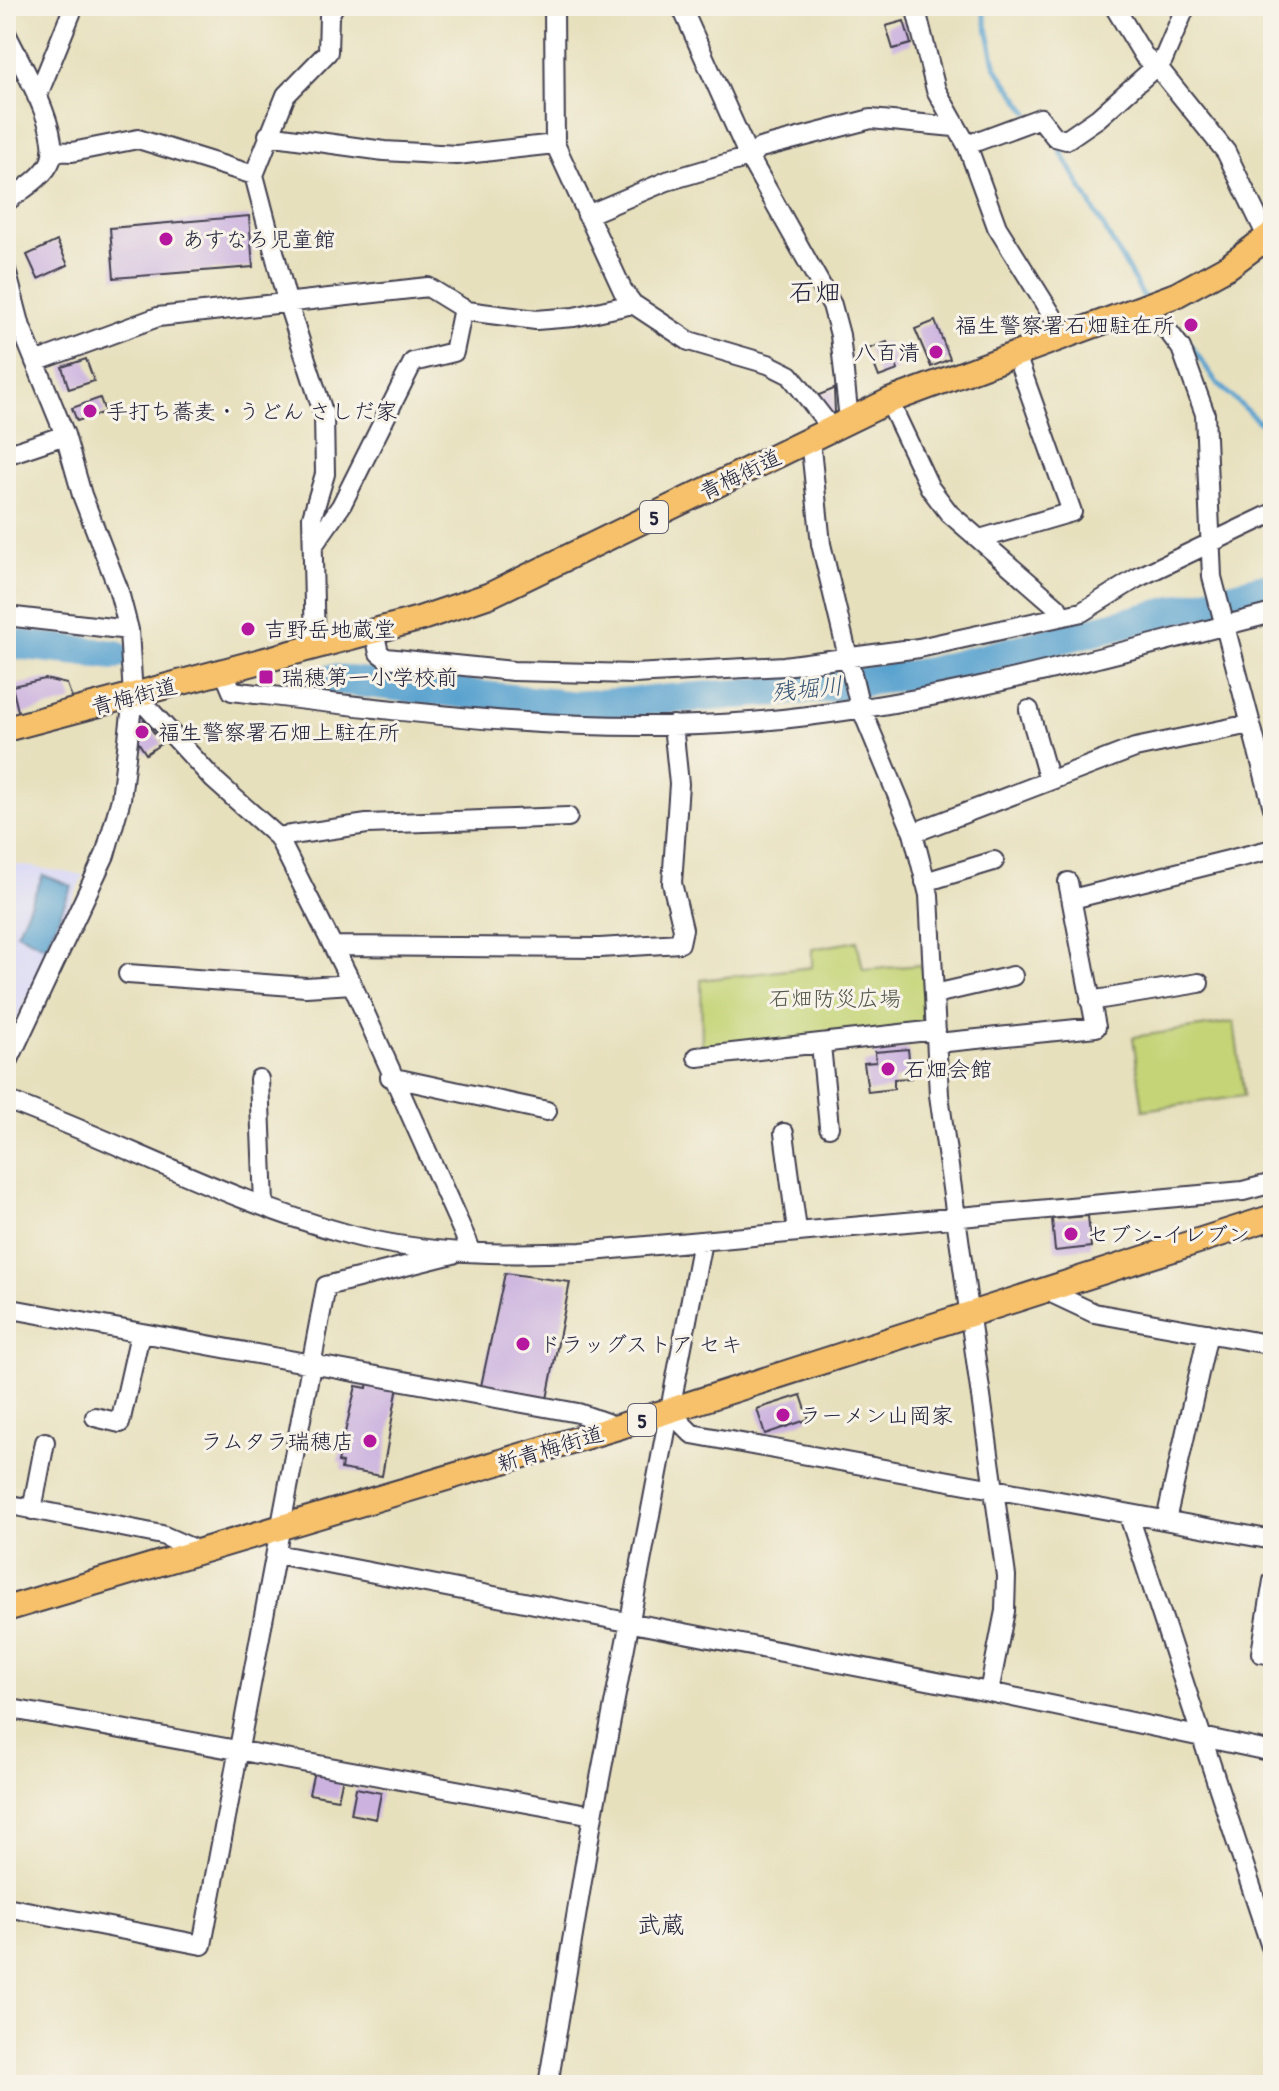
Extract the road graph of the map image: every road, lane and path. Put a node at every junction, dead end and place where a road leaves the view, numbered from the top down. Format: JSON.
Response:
{"nodes":[{"id":1,"x":74,"y":6,"type":"edge"},
{"id":2,"x":334,"y":6,"type":"edge"},
{"id":3,"x":554,"y":6,"type":"edge"},
{"id":4,"x":681,"y":6,"type":"edge"},
{"id":5,"x":915,"y":6,"type":"edge"},
{"id":6,"x":1114,"y":6,"type":"edge"},
{"id":7,"x":1186,"y":6,"type":"edge"},
{"id":8,"x":8,"y":42,"type":"edge"},
{"id":9,"x":1157,"y":66,"type":"junction"},
{"id":10,"x":37,"y":97,"type":"junction"},
{"id":11,"x":954,"y":127,"type":"junction"},
{"id":12,"x":268,"y":135,"type":"junction"},
{"id":13,"x":555,"y":144,"type":"junction"},
{"id":14,"x":967,"y":145,"type":"junction"},
{"id":15,"x":52,"y":151,"type":"junction"},
{"id":16,"x":749,"y":157,"type":"junction"},
{"id":17,"x":254,"y":175,"type":"junction"},
{"id":18,"x":6,"y":202,"type":"edge"},
{"id":19,"x":587,"y":215,"type":"junction"},
{"id":20,"x":1271,"y":240,"type":"edge"},
{"id":21,"x":6,"y":270,"type":"edge"},
{"id":22,"x":287,"y":301,"type":"junction"},
{"id":23,"x":633,"y":304,"type":"junction"},
{"id":24,"x":463,"y":308,"type":"junction"},
{"id":25,"x":1140,"y":309,"type":"junction"},
{"id":26,"x":1065,"y":336,"type":"junction"},
{"id":27,"x":1016,"y":355,"type":"junction"},
{"id":28,"x":35,"y":362,"type":"junction"},
{"id":29,"x":889,"y":401,"type":"junction"},
{"id":30,"x":830,"y":429,"type":"junction"},
{"id":31,"x":65,"y":435,"type":"junction"},
{"id":32,"x":6,"y":455,"type":"edge"},
{"id":33,"x":1273,"y":513,"type":"edge"},
{"id":34,"x":980,"y":539,"type":"junction"},
{"id":35,"x":315,"y":543,"type":"junction"},
{"id":36,"x":1208,"y":545,"type":"junction"},
{"id":37,"x":1273,"y":613,"type":"edge"},
{"id":38,"x":6,"y":616,"type":"edge"},
{"id":39,"x":1062,"y":616,"type":"junction"},
{"id":40,"x":1224,"y":622,"type":"junction"},
{"id":41,"x":129,"y":630,"type":"junction"},
{"id":42,"x":374,"y":631,"type":"junction"},
{"id":43,"x":315,"y":647,"type":"junction"},
{"id":44,"x":849,"y":660,"type":"junction"},
{"id":45,"x":224,"y":672,"type":"junction"},
{"id":46,"x":133,"y":697,"type":"junction"},
{"id":47,"x":860,"y":705,"type":"junction"},
{"id":48,"x":1029,"y":710,"type":"dead end"},
{"id":49,"x":1250,"y":724,"type":"junction"},
{"id":50,"x":673,"y":725,"type":"junction"},
{"id":51,"x":6,"y":729,"type":"edge"},
{"id":52,"x":1049,"y":781,"type":"junction"},
{"id":53,"x":1273,"y":808,"type":"edge"},
{"id":54,"x":568,"y":817,"type":"dead end"},
{"id":55,"x":913,"y":833,"type":"junction"},
{"id":56,"x":278,"y":837,"type":"junction"},
{"id":57,"x":1273,"y":849,"type":"edge"},
{"id":58,"x":994,"y":861,"type":"dead end"},
{"id":59,"x":925,"y":882,"type":"junction"},
{"id":60,"x":334,"y":946,"type":"junction"},
{"id":61,"x":128,"y":974,"type":"dead end"},
{"id":62,"x":1013,"y":976,"type":"dead end"},
{"id":63,"x":1199,"y":983,"type":"dead end"},
{"id":64,"x":352,"y":984,"type":"junction"},
{"id":65,"x":935,"y":994,"type":"junction"},
{"id":66,"x":1090,"y":1001,"type":"junction"},
{"id":67,"x":937,"y":1037,"type":"junction"},
{"id":68,"x":821,"y":1045,"type":"junction"},
{"id":69,"x":697,"y":1057,"type":"dead end"},
{"id":70,"x":6,"y":1066,"type":"edge"},
{"id":71,"x":390,"y":1077,"type":"junction"},
{"id":72,"x":259,"y":1079,"type":"dead end"},
{"id":73,"x":6,"y":1100,"type":"edge"},
{"id":74,"x":547,"y":1111,"type":"dead end"},
{"id":75,"x":829,"y":1127,"type":"dead end"},
{"id":76,"x":784,"y":1133,"type":"dead end"},
{"id":77,"x":1273,"y":1183,"type":"edge"},
{"id":78,"x":264,"y":1204,"type":"junction"},
{"id":79,"x":956,"y":1216,"type":"junction"},
{"id":80,"x":1273,"y":1217,"type":"edge"},
{"id":81,"x":797,"y":1230,"type":"junction"},
{"id":82,"x":702,"y":1241,"type":"junction"},
{"id":83,"x":466,"y":1252,"type":"junction"},
{"id":84,"x":1045,"y":1290,"type":"junction"},
{"id":85,"x":6,"y":1308,"type":"edge"},
{"id":86,"x":969,"y":1315,"type":"junction"},
{"id":87,"x":1208,"y":1333,"type":"junction"},
{"id":88,"x":140,"y":1334,"type":"junction"},
{"id":89,"x":1273,"y":1345,"type":"edge"},
{"id":90,"x":312,"y":1366,"type":"junction"},
{"id":91,"x":669,"y":1411,"type":"junction"},
{"id":92,"x":95,"y":1417,"type":"dead end"},
{"id":93,"x":618,"y":1427,"type":"junction"},
{"id":94,"x":45,"y":1442,"type":"dead end"},
{"id":95,"x":996,"y":1491,"type":"junction"},
{"id":96,"x":6,"y":1504,"type":"edge"},
{"id":97,"x":32,"y":1510,"type":"junction"},
{"id":98,"x":1129,"y":1516,"type":"junction"},
{"id":99,"x":1166,"y":1520,"type":"junction"},
{"id":100,"x":281,"y":1529,"type":"junction"},
{"id":101,"x":1273,"y":1540,"type":"edge"},
{"id":102,"x":201,"y":1552,"type":"junction"},
{"id":103,"x":276,"y":1554,"type":"junction"},
{"id":104,"x":1273,"y":1581,"type":"edge"},
{"id":105,"x":6,"y":1609,"type":"edge"},
{"id":106,"x":630,"y":1625,"type":"junction"},
{"id":107,"x":1273,"y":1655,"type":"edge"},
{"id":108,"x":989,"y":1692,"type":"junction"},
{"id":109,"x":6,"y":1708,"type":"edge"},
{"id":110,"x":1202,"y":1738,"type":"junction"},
{"id":111,"x":236,"y":1750,"type":"junction"},
{"id":112,"x":1273,"y":1752,"type":"edge"},
{"id":113,"x":593,"y":1815,"type":"junction"},
{"id":114,"x":6,"y":1907,"type":"edge"},
{"id":115,"x":1273,"y":1953,"type":"edge"},
{"id":116,"x":548,"y":2085,"type":"edge"}],
"edges":[{"from":1,"to":10,"type":"street"},
{"from":2,"to":12,"type":"street"},
{"from":3,"to":13,"type":"street"},
{"from":4,"to":16,"type":"street"},
{"from":5,"to":11,"type":"street"},
{"from":6,"to":9,"type":"street"},
{"from":7,"to":9,"type":"street"},
{"from":8,"to":10,"type":"street"},
{"from":9,"to":14,"type":"street"},
{"from":9,"to":20,"type":"street"},
{"from":10,"to":15,"type":"street"},
{"from":11,"to":14,"type":"street"},
{"from":11,"to":16,"type":"street"},
{"from":12,"to":13,"type":"street"},
{"from":12,"to":17,"type":"street"},
{"from":13,"to":19,"type":"street"},
{"from":14,"to":26,"type":"street"},
{"from":15,"to":17,"type":"street"},
{"from":15,"to":18,"type":"street"},
{"from":16,"to":19,"type":"street"},
{"from":16,"to":30,"type":"street"},
{"from":17,"to":22,"type":"street"},
{"from":19,"to":23,"type":"street"},
{"from":20,"to":25,"type":"main road","name":"青梅街道","number":"5"},
{"from":21,"to":28,"type":"street"},
{"from":22,"to":24,"type":"street"},
{"from":22,"to":28,"type":"street"},
{"from":22,"to":35,"type":"street"},
{"from":23,"to":24,"type":"street"},
{"from":23,"to":30,"type":"street"},
{"from":24,"to":35,"type":"street"},
{"from":25,"to":26,"type":"main road","name":"青梅街道","number":"5"},
{"from":25,"to":36,"type":"street"},
{"from":26,"to":27,"type":"main road","name":"青梅街道","number":"5"},
{"from":27,"to":29,"type":"main road","name":"青梅街道","number":"5"},
{"from":27,"to":34,"type":"street"},
{"from":28,"to":31,"type":"street"},
{"from":29,"to":30,"type":"main road","name":"青梅街道","number":"5"},
{"from":29,"to":34,"type":"street"},
{"from":30,"to":42,"type":"main road","name":"青梅街道","number":"5"},
{"from":30,"to":44,"type":"street"},
{"from":31,"to":32,"type":"street"},
{"from":31,"to":41,"type":"street"},
{"from":33,"to":36,"type":"street"},
{"from":34,"to":39,"type":"street"},
{"from":35,"to":43,"type":"street"},
{"from":36,"to":39,"type":"street"},
{"from":36,"to":40,"type":"street"},
{"from":37,"to":40,"type":"street"},
{"from":38,"to":41,"type":"street"},
{"from":39,"to":44,"type":"street"},
{"from":40,"to":47,"type":"street"},
{"from":40,"to":49,"type":"street"},
{"from":41,"to":46,"type":"street"},
{"from":42,"to":43,"type":"main road","name":"青梅街道","number":"5"},
{"from":42,"to":44,"type":"street"},
{"from":43,"to":45,"type":"main road","name":"青梅街道","number":"5"},
{"from":44,"to":47,"type":"street"},
{"from":45,"to":46,"type":"main road","name":"青梅街道","number":"5"},
{"from":45,"to":50,"type":"street"},
{"from":46,"to":51,"type":"main road","name":"青梅街道","number":"5"},
{"from":46,"to":56,"type":"street"},
{"from":46,"to":70,"type":"street"},
{"from":47,"to":50,"type":"street"},
{"from":47,"to":55,"type":"street"},
{"from":48,"to":52,"type":"street"},
{"from":49,"to":52,"type":"street"},
{"from":49,"to":53,"type":"street"},
{"from":50,"to":60,"type":"street"},
{"from":52,"to":55,"type":"street"},
{"from":54,"to":56,"type":"street"},
{"from":55,"to":59,"type":"street"},
{"from":56,"to":60,"type":"street"},
{"from":57,"to":66,"type":"street"},
{"from":58,"to":59,"type":"street"},
{"from":59,"to":65,"type":"street"},
{"from":60,"to":64,"type":"street"},
{"from":61,"to":64,"type":"street"},
{"from":62,"to":65,"type":"street"},
{"from":63,"to":66,"type":"street"},
{"from":64,"to":71,"type":"street"},
{"from":65,"to":67,"type":"street"},
{"from":66,"to":67,"type":"street"},
{"from":67,"to":68,"type":"street"},
{"from":67,"to":79,"type":"street"},
{"from":68,"to":69,"type":"street"},
{"from":68,"to":75,"type":"street"},
{"from":71,"to":74,"type":"street"},
{"from":71,"to":83,"type":"street"},
{"from":72,"to":78,"type":"street"},
{"from":73,"to":78,"type":"street"},
{"from":76,"to":81,"type":"street"},
{"from":77,"to":79,"type":"street"},
{"from":78,"to":83,"type":"street"},
{"from":79,"to":81,"type":"street"},
{"from":79,"to":86,"type":"street"},
{"from":80,"to":84,"type":"main road","name":"新青梅街道","number":"5"},
{"from":81,"to":82,"type":"street"},
{"from":82,"to":83,"type":"street"},
{"from":82,"to":91,"type":"street"},
{"from":83,"to":90,"type":"street"},
{"from":84,"to":86,"type":"main road","name":"新青梅街道","number":"5"},
{"from":84,"to":87,"type":"street"},
{"from":85,"to":88,"type":"street"},
{"from":86,"to":91,"type":"main road","name":"新青梅街道","number":"5"},
{"from":86,"to":95,"type":"street"},
{"from":87,"to":89,"type":"street"},
{"from":87,"to":99,"type":"street"},
{"from":88,"to":90,"type":"street"},
{"from":88,"to":92,"type":"street"},
{"from":90,"to":93,"type":"street"},
{"from":90,"to":100,"type":"street"},
{"from":91,"to":93,"type":"main road","name":"新青梅街道","number":"5"},
{"from":91,"to":95,"type":"street"},
{"from":91,"to":106,"type":"street"},
{"from":93,"to":100,"type":"main road","name":"新青梅街道","number":"5"},
{"from":94,"to":97,"type":"street"},
{"from":95,"to":98,"type":"street"},
{"from":95,"to":108,"type":"street"},
{"from":96,"to":97,"type":"street"},
{"from":97,"to":102,"type":"street"},
{"from":98,"to":99,"type":"street"},
{"from":98,"to":110,"type":"street"},
{"from":99,"to":101,"type":"street"},
{"from":100,"to":102,"type":"main road","name":"新青梅街道","number":"5"},
{"from":100,"to":103,"type":"street"},
{"from":102,"to":105,"type":"main road","name":"新青梅街道","number":"5"},
{"from":103,"to":106,"type":"street"},
{"from":103,"to":111,"type":"street"},
{"from":104,"to":107,"type":"street"},
{"from":106,"to":108,"type":"street"},
{"from":106,"to":113,"type":"street"},
{"from":108,"to":110,"type":"street"},
{"from":109,"to":111,"type":"street"},
{"from":110,"to":112,"type":"street"},
{"from":110,"to":115,"type":"street"},
{"from":111,"to":113,"type":"street"},
{"from":111,"to":114,"type":"street"},
{"from":113,"to":116,"type":"street"}]}
